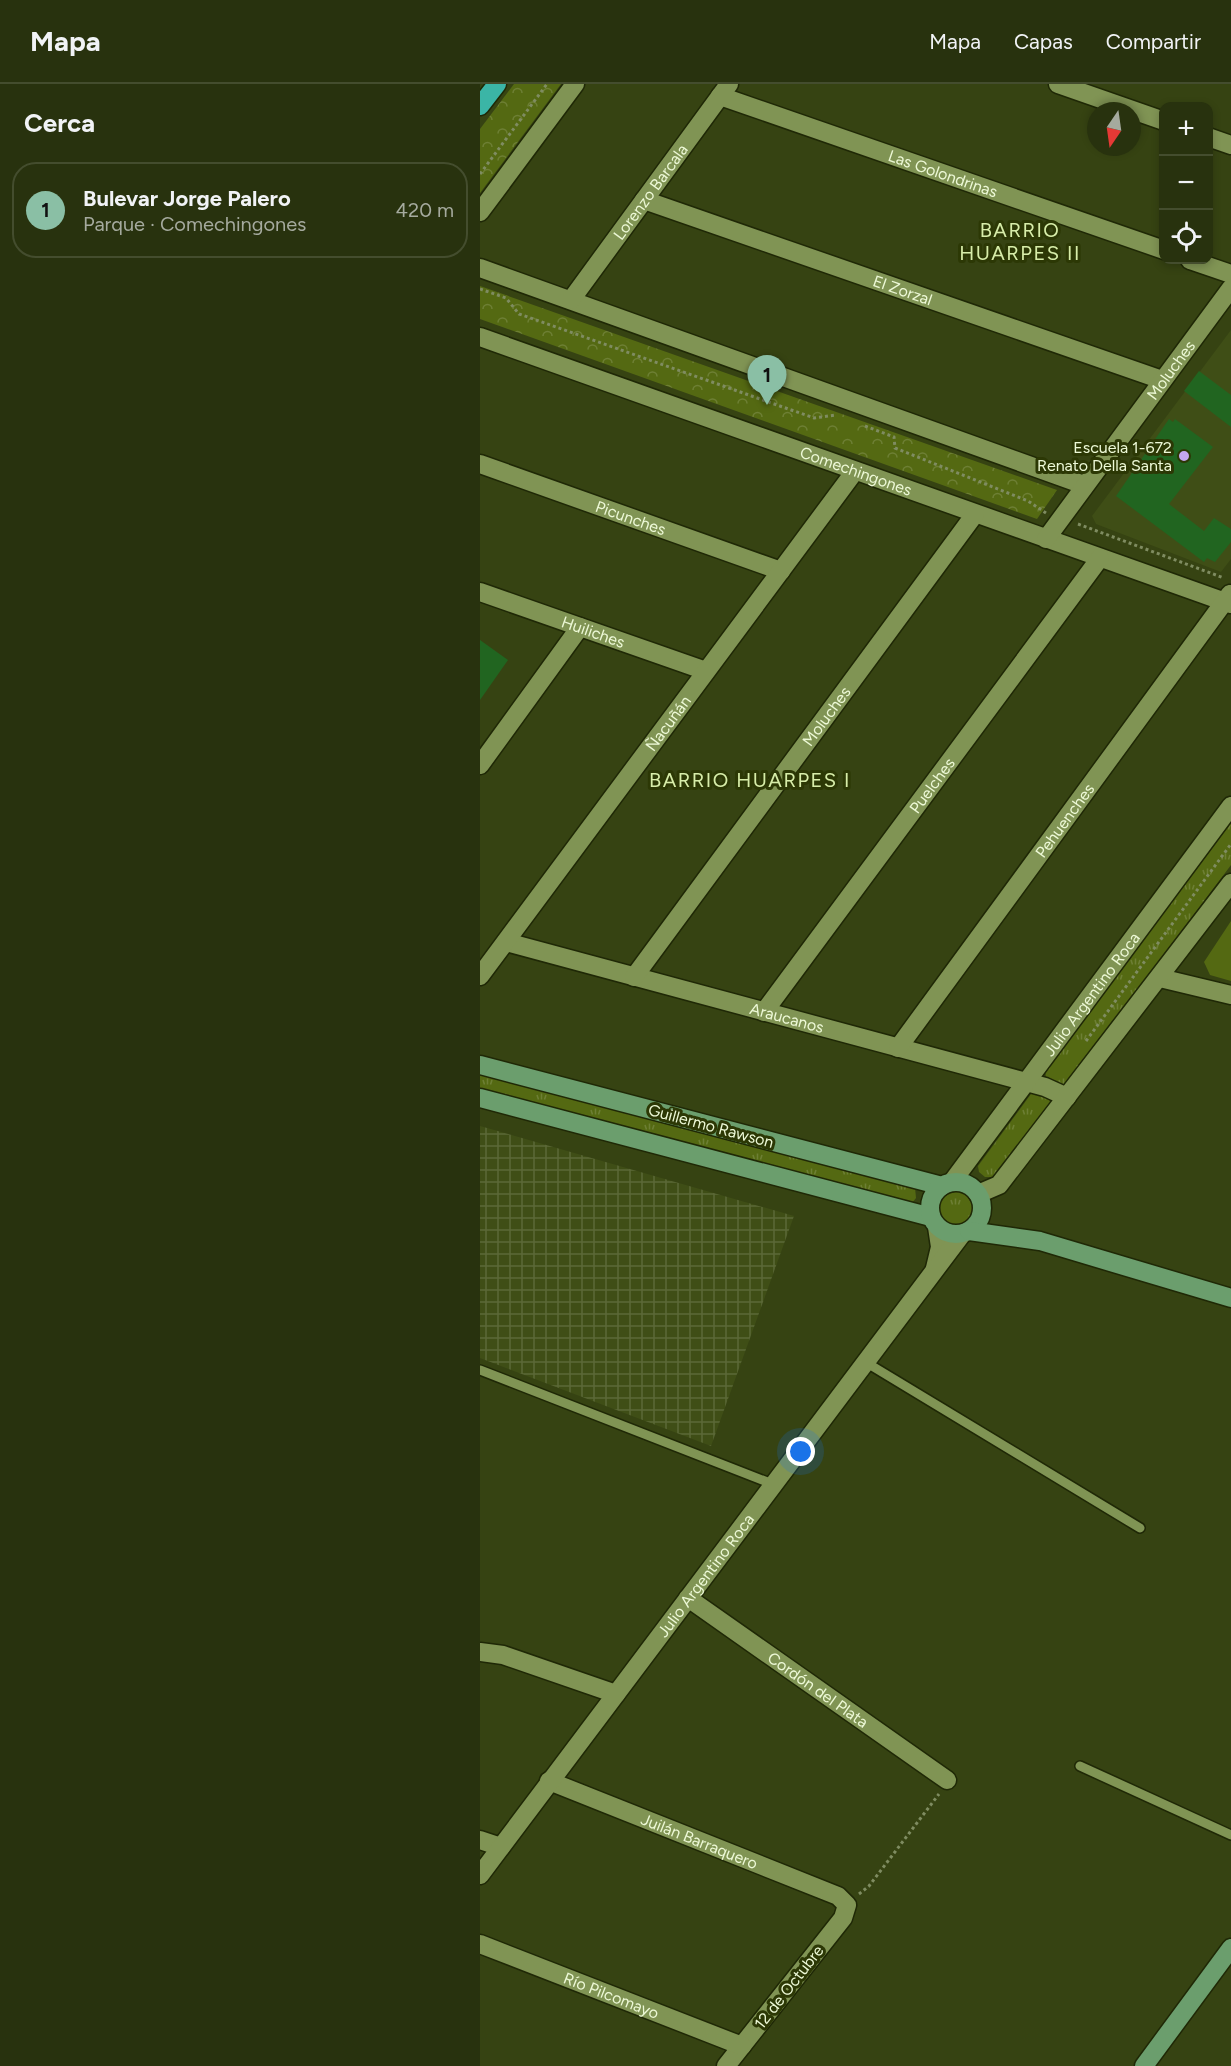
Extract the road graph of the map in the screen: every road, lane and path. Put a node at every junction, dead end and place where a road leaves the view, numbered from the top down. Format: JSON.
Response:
{"nodes":[{"id":1,"x":497,"y":84,"type":"edge"},
{"id":2,"x":547,"y":84,"type":"edge"},
{"id":3,"x":575,"y":84,"type":"edge"},
{"id":4,"x":1058,"y":84,"type":"edge"},
{"id":5,"x":725,"y":90,"type":"edge"},
{"id":6,"x":480,"y":106,"type":"edge"},
{"id":7,"x":1159,"y":119,"type":"edge"},
{"id":8,"x":1213,"y":138,"type":"edge"},
{"id":9,"x":1231,"y":145,"type":"edge"},
{"id":10,"x":480,"y":174,"type":"edge"},
{"id":11,"x":645,"y":200,"type":"junction"},
{"id":12,"x":480,"y":212,"type":"edge"},
{"id":13,"x":1159,"y":248,"type":"edge"},
{"id":14,"x":1202,"y":264,"type":"edge"},
{"id":15,"x":480,"y":268,"type":"edge"},
{"id":16,"x":1231,"y":274,"type":"edge"},
{"id":17,"x":1231,"y":288,"type":"edge"},
{"id":18,"x":480,"y":289,"type":"edge"},
{"id":19,"x":571,"y":300,"type":"junction"},
{"id":20,"x":480,"y":337,"type":"edge"},
{"id":21,"x":1162,"y":380,"type":"junction"},
{"id":22,"x":844,"y":419,"type":"dead end"},
{"id":23,"x":864,"y":426,"type":"dead end"},
{"id":24,"x":480,"y":464,"type":"edge"},
{"id":25,"x":855,"y":471,"type":"junction"},
{"id":26,"x":1084,"y":485,"type":"junction"},
{"id":27,"x":975,"y":514,"type":"junction"},
{"id":28,"x":1061,"y":518,"type":"junction"},
{"id":29,"x":1046,"y":539,"type":"junction"},
{"id":30,"x":1100,"y":558,"type":"junction"},
{"id":31,"x":781,"y":570,"type":"junction"},
{"id":32,"x":1231,"y":580,"type":"edge"},
{"id":33,"x":480,"y":591,"type":"edge"},
{"id":34,"x":1229,"y":599,"type":"edge"},
{"id":35,"x":580,"y":627,"type":"junction"},
{"id":36,"x":706,"y":671,"type":"junction"},
{"id":37,"x":480,"y":765,"type":"edge"},
{"id":38,"x":1231,"y":806,"type":"edge"},
{"id":39,"x":1231,"y":844,"type":"edge"},
{"id":40,"x":1231,"y":883,"type":"edge"},
{"id":41,"x":506,"y":942,"type":"junction"},
{"id":42,"x":480,"y":976,"type":"edge"},
{"id":43,"x":634,"y":977,"type":"junction"},
{"id":44,"x":1160,"y":978,"type":"junction"},
{"id":45,"x":1231,"y":995,"type":"edge"},
{"id":46,"x":764,"y":1012,"type":"junction"},
{"id":47,"x":1082,"y":1046,"type":"dead end"},
{"id":48,"x":898,"y":1048,"type":"junction"},
{"id":49,"x":480,"y":1065,"type":"edge"},
{"id":50,"x":1023,"y":1082,"type":"junction"},
{"id":51,"x":1067,"y":1097,"type":"junction"},
{"id":52,"x":480,"y":1098,"type":"edge"},
{"id":53,"x":947,"y":1184,"type":"junction"},
{"id":54,"x":978,"y":1194,"type":"junction"},
{"id":55,"x":982,"y":1214,"type":"junction"},
{"id":56,"x":934,"y":1222,"type":"junction"},
{"id":57,"x":966,"y":1233,"type":"junction"},
{"id":58,"x":1040,"y":1241,"type":"junction"},
{"id":59,"x":933,"y":1275,"type":"junction"},
{"id":60,"x":1231,"y":1298,"type":"edge"},
{"id":61,"x":867,"y":1363,"type":"junction"},
{"id":62,"x":480,"y":1370,"type":"edge"},
{"id":63,"x":775,"y":1485,"type":"junction"},
{"id":64,"x":1140,"y":1528,"type":"dead end"},
{"id":65,"x":688,"y":1598,"type":"junction"},
{"id":66,"x":480,"y":1652,"type":"edge"},
{"id":67,"x":616,"y":1694,"type":"junction"},
{"id":68,"x":1080,"y":1766,"type":"dead end"},
{"id":69,"x":947,"y":1780,"type":"joint"},
{"id":70,"x":549,"y":1781,"type":"junction"},
{"id":71,"x":1231,"y":1835,"type":"edge"},
{"id":72,"x":480,"y":1840,"type":"edge"},
{"id":73,"x":501,"y":1847,"type":"junction"},
{"id":74,"x":480,"y":1875,"type":"edge"},
{"id":75,"x":847,"y":1905,"type":"junction"},
{"id":76,"x":480,"y":1944,"type":"edge"},
{"id":77,"x":1230,"y":1952,"type":"edge"},
{"id":78,"x":742,"y":2046,"type":"junction"},
{"id":79,"x":726,"y":2066,"type":"edge"},
{"id":80,"x":1144,"y":2066,"type":"edge"}],
"edges":[{"from":1,"to":6,"type":"highway"},
{"from":2,"to":10,"type":"path"},
{"from":3,"to":12,"type":"street"},
{"from":4,"to":7,"type":"street"},
{"from":5,"to":11,"type":"street","name":"Lorenzo Barcala"},
{"from":5,"to":13,"type":"street","name":"Las Golondrinas"},
{"from":8,"to":9,"type":"street"},
{"from":11,"to":19,"type":"street","name":"Lorenzo Barcala"},
{"from":11,"to":21,"type":"street","name":"El Zorzal"},
{"from":14,"to":16,"type":"street"},
{"from":15,"to":19,"type":"street"},
{"from":17,"to":21,"type":"street","name":"Moluches"},
{"from":18,"to":22,"type":"path"},
{"from":19,"to":26,"type":"street"},
{"from":20,"to":25,"type":"street","name":"Comechingones"},
{"from":21,"to":26,"type":"street","name":"Moluches"},
{"from":23,"to":28,"type":"path"},
{"from":24,"to":31,"type":"street","name":"Picunches"},
{"from":25,"to":27,"type":"street","name":"Comechingones"},
{"from":25,"to":31,"type":"street","name":"Ñacuñán"},
{"from":26,"to":28,"type":"street","name":"Moluches"},
{"from":27,"to":29,"type":"street","name":"Comechingones"},
{"from":27,"to":43,"type":"street","name":"Moluches"},
{"from":28,"to":29,"type":"street","name":"Moluches"},
{"from":28,"to":32,"type":"path"},
{"from":29,"to":30,"type":"street","name":"Comechingones"},
{"from":30,"to":34,"type":"street","name":"Comechingones"},
{"from":30,"to":46,"type":"street","name":"Puelches"},
{"from":31,"to":36,"type":"street","name":"Ñacuñán"},
{"from":33,"to":35,"type":"street","name":"Huiliches"},
{"from":34,"to":48,"type":"street","name":"Pehuenches"},
{"from":35,"to":36,"type":"street","name":"Huiliches"},
{"from":35,"to":37,"type":"street"},
{"from":36,"to":41,"type":"street","name":"Ñacuñán"},
{"from":38,"to":50,"type":"street","name":"Julio Argentino Roca"},
{"from":39,"to":47,"type":"path"},
{"from":40,"to":44,"type":"street"},
{"from":41,"to":42,"type":"street","name":"Ñacuñán"},
{"from":41,"to":43,"type":"street","name":"Araucanos"},
{"from":43,"to":46,"type":"street","name":"Araucanos"},
{"from":44,"to":45,"type":"street"},
{"from":44,"to":51,"type":"street"},
{"from":46,"to":48,"type":"street","name":"Araucanos"},
{"from":48,"to":50,"type":"street","name":"Araucanos"},
{"from":49,"to":53,"type":"main road","name":"Guillermo Rawson"},
{"from":50,"to":51,"type":"street","name":"Araucanos"},
{"from":50,"to":53,"type":"street","name":"Julio Argentino Roca"},
{"from":51,"to":54,"type":"street"},
{"from":52,"to":56,"type":"main road","name":"Guillermo Rawson"},
{"from":53,"to":54,"type":"main road"},
{"from":53,"to":56,"type":"main road"},
{"from":54,"to":55,"type":"main road"},
{"from":55,"to":57,"type":"main road"},
{"from":55,"to":58,"type":"main road"},
{"from":56,"to":57,"type":"main road"},
{"from":56,"to":59,"type":"street","name":"Julio Argentino Roca"},
{"from":57,"to":58,"type":"main road"},
{"from":57,"to":59,"type":"street","name":"Julio Argentino Roca"},
{"from":58,"to":60,"type":"main road"},
{"from":59,"to":61,"type":"street","name":"Julio Argentino Roca"},
{"from":61,"to":63,"type":"street","name":"Julio Argentino Roca"},
{"from":61,"to":64,"type":"lane"},
{"from":62,"to":63,"type":"lane"},
{"from":63,"to":65,"type":"street","name":"Julio Argentino Roca"},
{"from":65,"to":67,"type":"street","name":"Julio Argentino Roca"},
{"from":65,"to":69,"type":"street","name":"Cordón del Plata"},
{"from":66,"to":67,"type":"street"},
{"from":67,"to":70,"type":"street","name":"Julio Argentino Roca"},
{"from":68,"to":71,"type":"lane"},
{"from":69,"to":75,"type":"path"},
{"from":70,"to":73,"type":"street","name":"Julio Argentino Roca"},
{"from":70,"to":75,"type":"street","name":"Juilán Barraquero"},
{"from":72,"to":73,"type":"street"},
{"from":73,"to":74,"type":"street","name":"Julio Argentino Roca"},
{"from":75,"to":78,"type":"street","name":"12 de Octubre"},
{"from":76,"to":78,"type":"street","name":"Río Pilcomayo"},
{"from":77,"to":80,"type":"main road"},
{"from":78,"to":79,"type":"street","name":"12 de Octubre"}]}
